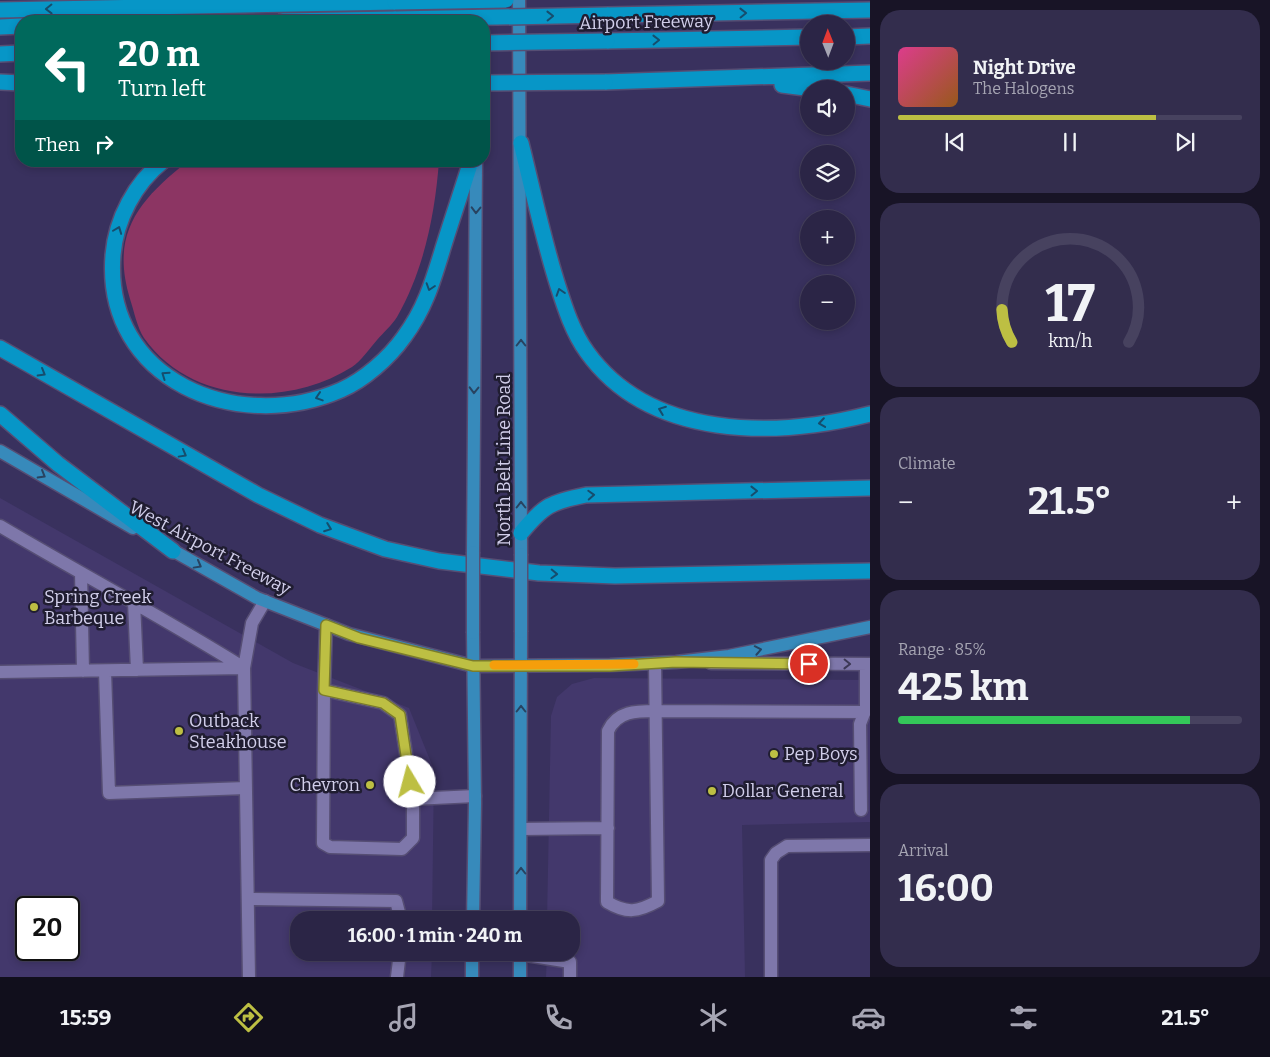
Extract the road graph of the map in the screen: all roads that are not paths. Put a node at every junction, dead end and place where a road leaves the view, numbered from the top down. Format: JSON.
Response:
{"nodes":[{"id":1,"x":476,"y":0,"type":"edge"},
{"id":2,"x":506,"y":0,"type":"edge"},
{"id":3,"x":519,"y":0,"type":"edge"},
{"id":4,"x":0,"y":10,"type":"edge"},
{"id":5,"x":870,"y":10,"type":"edge"},
{"id":6,"x":476,"y":15,"type":"edge"},
{"id":7,"x":490,"y":17,"type":"edge"},
{"id":8,"x":15,"y":26,"type":"edge"},
{"id":9,"x":0,"y":27,"type":"edge"},
{"id":10,"x":855,"y":36,"type":"edge"},
{"id":11,"x":870,"y":36,"type":"edge"},
{"id":12,"x":800,"y":37,"type":"edge"},
{"id":13,"x":490,"y":43,"type":"edge"},
{"id":14,"x":15,"y":53,"type":"edge"},
{"id":15,"x":0,"y":54,"type":"edge"},
{"id":16,"x":870,"y":73,"type":"edge"},
{"id":17,"x":723,"y":80,"type":"junction"},
{"id":18,"x":0,"y":82,"type":"edge"},
{"id":19,"x":15,"y":83,"type":"edge"},
{"id":20,"x":490,"y":83,"type":"edge"},
{"id":21,"x":800,"y":88,"type":"edge"},
{"id":22,"x":855,"y":96,"type":"edge"},
{"id":23,"x":870,"y":100,"type":"edge"},
{"id":24,"x":521,"y":143,"type":"junction"},
{"id":25,"x":156,"y":167,"type":"edge"},
{"id":26,"x":469,"y":167,"type":"edge"},
{"id":27,"x":476,"y":167,"type":"edge"},
{"id":28,"x":0,"y":348,"type":"edge"},
{"id":29,"x":0,"y":414,"type":"edge"},
{"id":30,"x":870,"y":414,"type":"edge"},
{"id":31,"x":0,"y":451,"type":"edge"},
{"id":32,"x":870,"y":488,"type":"edge"},
{"id":33,"x":0,"y":526,"type":"edge"},
{"id":34,"x":522,"y":534,"type":"junction"},
{"id":35,"x":173,"y":551,"type":"junction"},
{"id":36,"x":870,"y":571,"type":"edge"},
{"id":37,"x":81,"y":573,"type":"junction"},
{"id":38,"x":265,"y":601,"type":"junction"},
{"id":39,"x":134,"y":602,"type":"junction"},
{"id":40,"x":326,"y":625,"type":"junction"},
{"id":41,"x":870,"y":628,"type":"edge"},
{"id":42,"x":676,"y":662,"type":"junction"},
{"id":43,"x":656,"y":663,"type":"junction"},
{"id":44,"x":521,"y":664,"type":"junction"},
{"id":45,"x":868,"y":664,"type":"edge"},
{"id":46,"x":473,"y":666,"type":"junction"},
{"id":47,"x":244,"y":668,"type":"junction"},
{"id":48,"x":137,"y":670,"type":"junction"},
{"id":49,"x":83,"y":671,"type":"junction"},
{"id":50,"x":105,"y":671,"type":"junction"},
{"id":51,"x":0,"y":672,"type":"edge"},
{"id":52,"x":324,"y":690,"type":"junction"},
{"id":53,"x":656,"y":711,"type":"junction"},
{"id":54,"x":865,"y":712,"type":"junction"},
{"id":55,"x":246,"y":788,"type":"junction"},
{"id":56,"x":475,"y":796,"type":"junction"},
{"id":57,"x":413,"y":799,"type":"junction"},
{"id":58,"x":861,"y":810,"type":"dead end"},
{"id":59,"x":608,"y":828,"type":"junction"},
{"id":60,"x":521,"y":829,"type":"junction"},
{"id":61,"x":870,"y":845,"type":"edge"},
{"id":62,"x":248,"y":899,"type":"junction"},
{"id":63,"x":399,"y":911,"type":"edge"},
{"id":64,"x":473,"y":911,"type":"edge"},
{"id":65,"x":520,"y":911,"type":"edge"},
{"id":66,"x":399,"y":961,"type":"edge"},
{"id":67,"x":472,"y":961,"type":"edge"},
{"id":68,"x":520,"y":961,"type":"edge"},
{"id":69,"x":564,"y":961,"type":"edge"},
{"id":70,"x":250,"y":977,"type":"edge"},
{"id":71,"x":397,"y":977,"type":"edge"},
{"id":72,"x":472,"y":977,"type":"edge"},
{"id":73,"x":520,"y":977,"type":"edge"},
{"id":74,"x":570,"y":977,"type":"edge"},
{"id":75,"x":771,"y":977,"type":"edge"}],
"edges":[{"from":1,"to":6,"type":"main road"},
{"from":2,"to":4,"type":"highway","one_way":true,"bridge":true},
{"from":3,"to":24,"type":"main road","name":"North Belt Line Road"},
{"from":7,"to":5,"type":"highway","one_way":true,"bridge":true},
{"from":8,"to":9,"type":"highway"},
{"from":10,"to":11,"type":"highway"},
{"from":13,"to":12,"type":"highway","name":"Airport Freeway","one_way":true,"bridge":true},
{"from":14,"to":15,"type":"highway"},
{"from":16,"to":17,"type":"highway"},
{"from":17,"to":20,"type":"highway","bridge":true},
{"from":17,"to":21,"type":"highway"},
{"from":18,"to":19,"type":"highway"},
{"from":22,"to":23,"type":"highway"},
{"from":30,"to":24,"type":"highway","one_way":true},
{"from":34,"to":24,"type":"main road","name":"North Belt Line Road","one_way":true},
{"from":26,"to":25,"type":"highway","one_way":true},
{"from":27,"to":46,"type":"main road","name":"North Belt Line Road","one_way":true,"bridge":true},
{"from":28,"to":36,"type":"highway","one_way":true},
{"from":29,"to":35,"type":"highway"},
{"from":31,"to":35,"type":"main road","name":"West Airport Freeway","one_way":true},
{"from":34,"to":32,"type":"highway","one_way":true},
{"from":33,"to":37,"type":"street"},
{"from":34,"to":44,"type":"main road","name":"North Belt Line Road","bridge":true},
{"from":35,"to":38,"type":"main road","name":"West Airport Freeway","one_way":true},
{"from":37,"to":39,"type":"street"},
{"from":37,"to":49,"type":"street"},
{"from":38,"to":40,"type":"main road","name":"West Airport Freeway"},
{"from":38,"to":47,"type":"street"},
{"from":39,"to":47,"type":"street"},
{"from":39,"to":48,"type":"street"},
{"from":40,"to":46,"type":"main road","name":"West Airport Freeway"},
{"from":40,"to":52,"type":"street"},
{"from":42,"to":41,"type":"main road","name":"West Airport Freeway","one_way":true},
{"from":42,"to":43,"type":"main road","name":"West Airport Freeway"},
{"from":42,"to":45,"type":"street","one_way":true},
{"from":43,"to":44,"type":"main road","name":"West Airport Freeway"},
{"from":43,"to":53,"type":"street"},
{"from":44,"to":46,"type":"main road","name":"West Airport Freeway"},
{"from":60,"to":44,"type":"main road","name":"North Belt Line Road","one_way":true},
{"from":45,"to":54,"type":"street"},
{"from":46,"to":56,"type":"main road","name":"North Belt Line Road"},
{"from":47,"to":48,"type":"street"},
{"from":47,"to":55,"type":"street"},
{"from":48,"to":50,"type":"street"},
{"from":49,"to":50,"type":"street"},
{"from":49,"to":51,"type":"street"},
{"from":50,"to":55,"type":"street"},
{"from":52,"to":57,"type":"street"},
{"from":52,"to":57,"type":"street"},
{"from":53,"to":54,"type":"street"},
{"from":53,"to":59,"type":"street"},
{"from":53,"to":59,"type":"street"},
{"from":54,"to":58,"type":"street"},
{"from":55,"to":62,"type":"street"},
{"from":56,"to":57,"type":"street"},
{"from":56,"to":64,"type":"main road","name":"North Belt Line Road"},
{"from":59,"to":60,"type":"street"},
{"from":65,"to":60,"type":"main road","name":"North Belt Line Road","one_way":true},
{"from":61,"to":75,"type":"street"},
{"from":62,"to":63,"type":"street"},
{"from":62,"to":70,"type":"street"},
{"from":66,"to":71,"type":"street"},
{"from":67,"to":72,"type":"main road"},
{"from":68,"to":73,"type":"main road"},
{"from":69,"to":74,"type":"street"}]}
